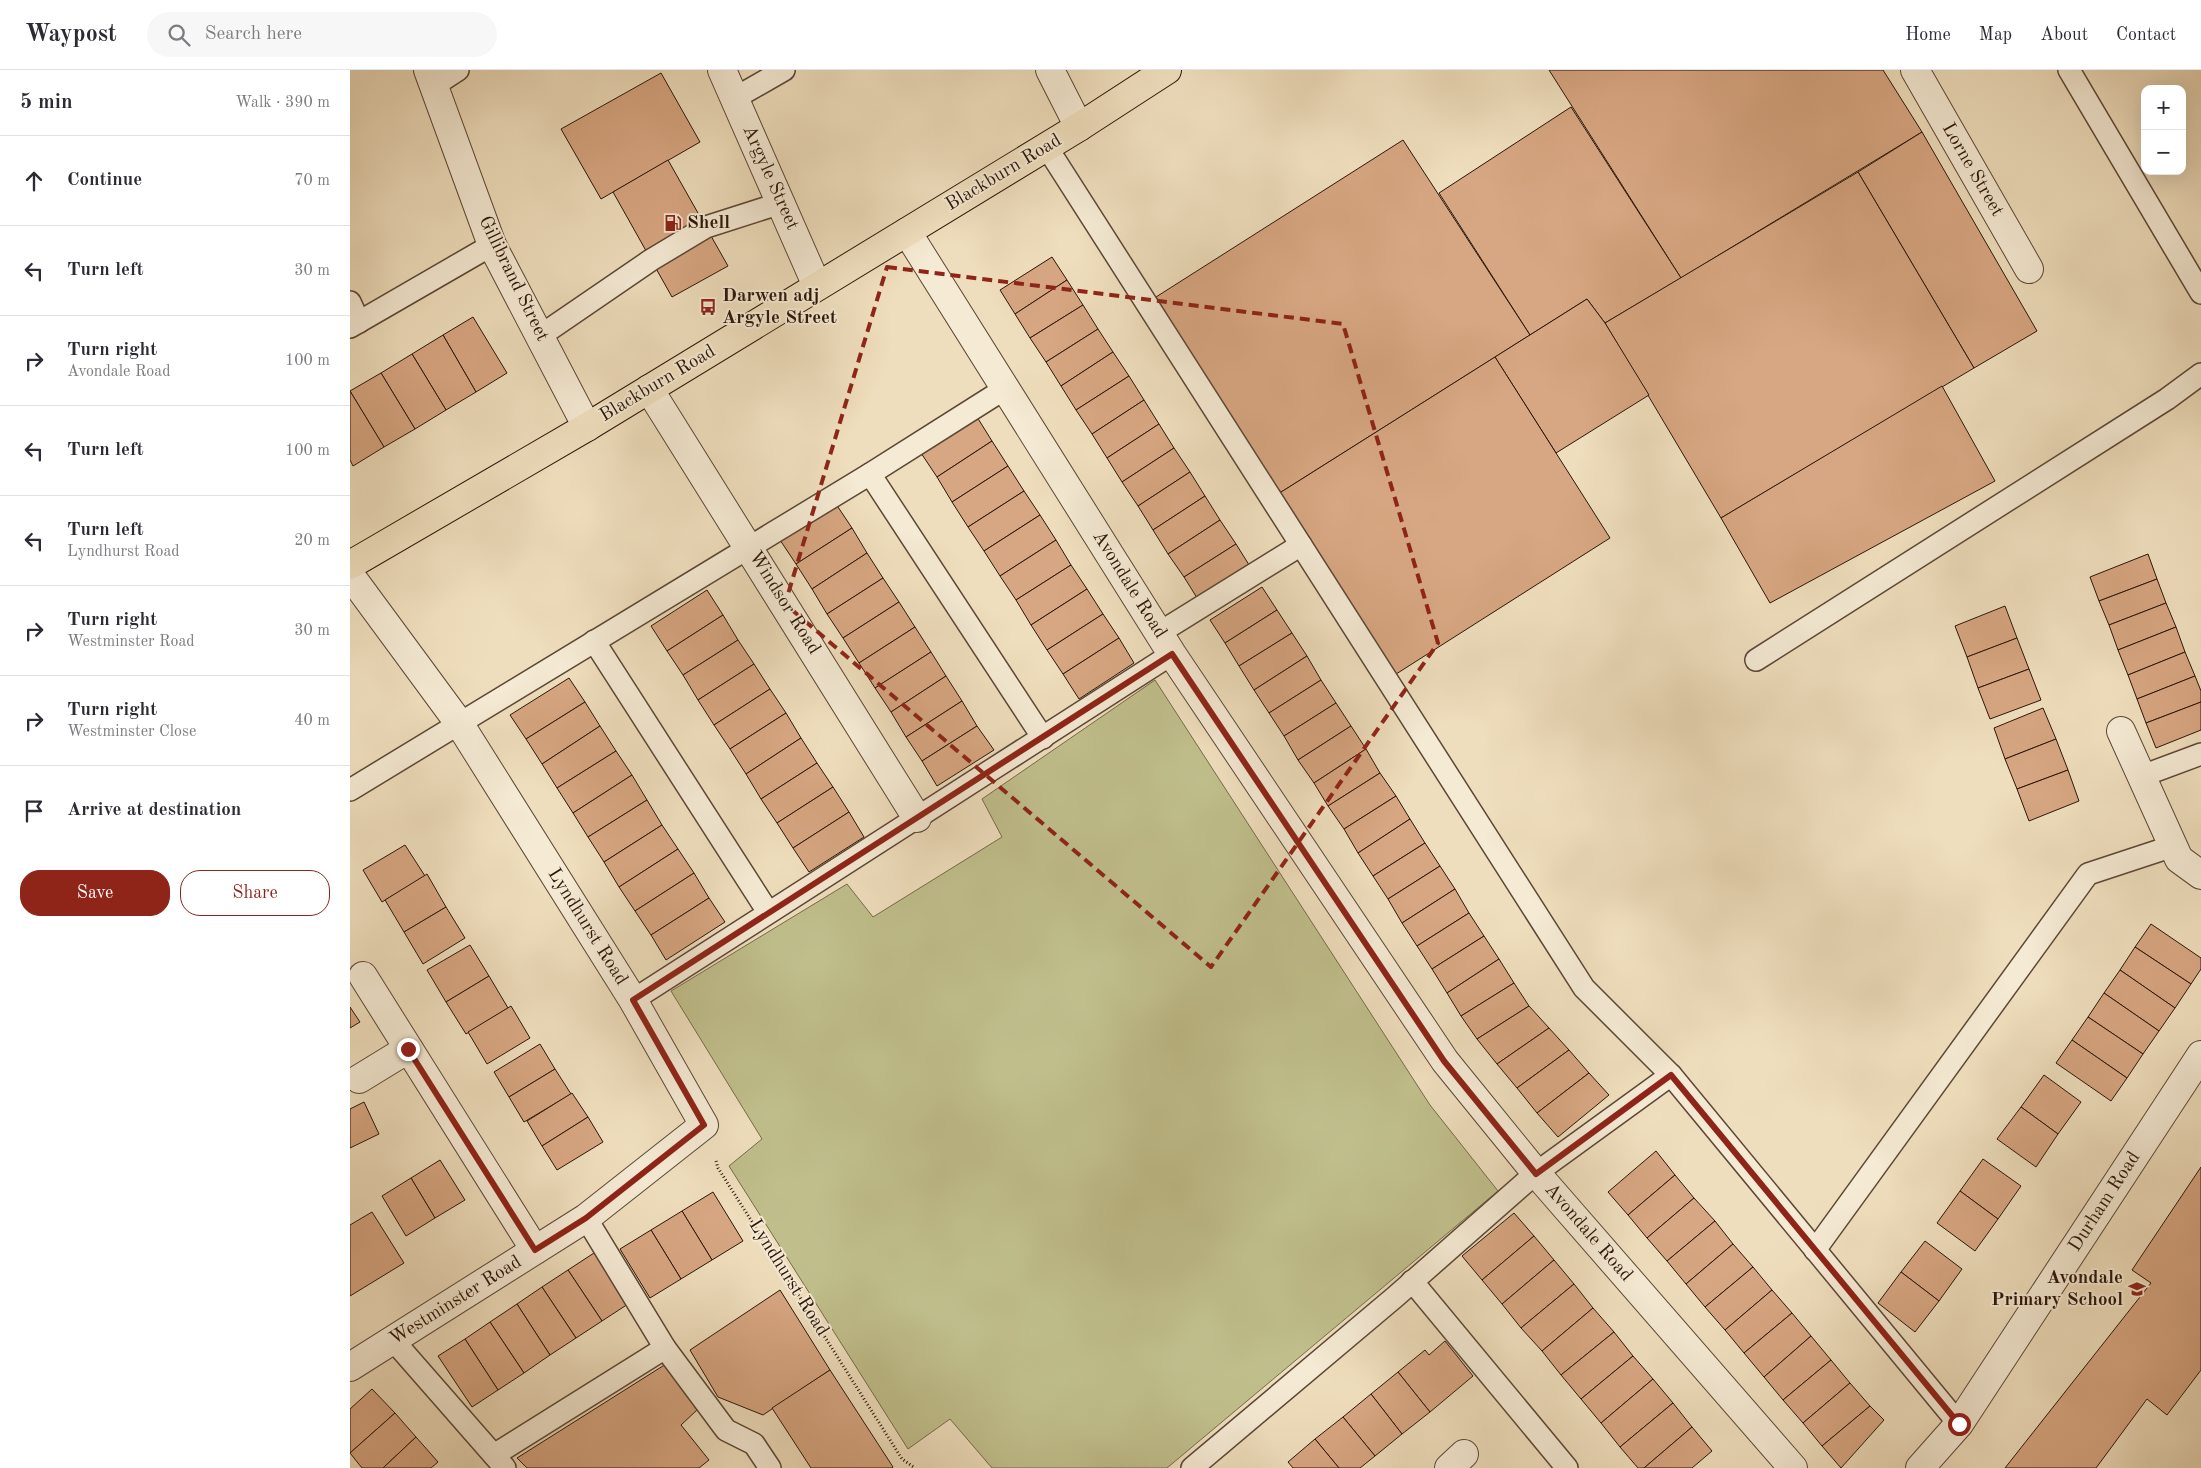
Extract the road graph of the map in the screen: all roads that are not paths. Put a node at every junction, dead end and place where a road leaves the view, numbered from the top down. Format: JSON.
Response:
{"nodes":[{"id":1,"x":458,"y":70,"type":"edge"},
{"id":2,"x":722,"y":70,"type":"edge"},
{"id":3,"x":784,"y":70,"type":"edge"},
{"id":4,"x":1050,"y":70,"type":"edge"},
{"id":5,"x":1167,"y":70,"type":"edge"},
{"id":6,"x":1915,"y":70,"type":"edge"},
{"id":7,"x":2069,"y":70,"type":"edge"},
{"id":8,"x":432,"y":78,"type":"edge"},
{"id":9,"x":735,"y":98,"type":"junction"},
{"id":10,"x":1079,"y":127,"type":"junction"},
{"id":11,"x":1046,"y":146,"type":"junction"},
{"id":12,"x":781,"y":203,"type":"junction"},
{"id":13,"x":907,"y":232,"type":"junction"},
{"id":14,"x":492,"y":245,"type":"junction"},
{"id":15,"x":2030,"y":269,"type":"dead end"},
{"id":16,"x":817,"y":286,"type":"junction"},
{"id":17,"x":2201,"y":293,"type":"edge"},
{"id":18,"x":350,"y":302,"type":"edge"},
{"id":19,"x":354,"y":324,"type":"edge"},
{"id":20,"x":540,"y":336,"type":"junction"},
{"id":21,"x":2201,"y":374,"type":"edge"},
{"id":22,"x":1006,"y":388,"type":"junction"},
{"id":23,"x":649,"y":389,"type":"junction"},
{"id":24,"x":587,"y":427,"type":"junction"},
{"id":25,"x":870,"y":474,"type":"junction"},
{"id":26,"x":1300,"y":544,"type":"junction"},
{"id":27,"x":750,"y":547,"type":"junction"},
{"id":28,"x":350,"y":565,"type":"edge"},
{"id":29,"x":350,"y":575,"type":"edge"},
{"id":30,"x":594,"y":642,"type":"junction"},
{"id":31,"x":1166,"y":644,"type":"junction"},
{"id":32,"x":1756,"y":660,"type":"dead end"},
{"id":33,"x":459,"y":723,"type":"junction"},
{"id":34,"x":2121,"y":731,"type":"dead end"},
{"id":35,"x":1043,"y":738,"type":"junction"},
{"id":36,"x":2201,"y":754,"type":"edge"},
{"id":37,"x":2142,"y":776,"type":"junction"},
{"id":38,"x":350,"y":790,"type":"edge"},
{"id":39,"x":917,"y":818,"type":"junction"},
{"id":40,"x":2173,"y":846,"type":"junction"},
{"id":41,"x":2201,"y":875,"type":"edge"},
{"id":42,"x":768,"y":912,"type":"junction"},
{"id":43,"x":363,"y":976,"type":"dead end"},
{"id":44,"x":633,"y":1000,"type":"junction"},
{"id":45,"x":408,"y":1049,"type":"junction"},
{"id":46,"x":2201,"y":1055,"type":"edge"},
{"id":47,"x":1671,"y":1075,"type":"junction"},
{"id":48,"x":359,"y":1080,"type":"dead end"},
{"id":49,"x":704,"y":1125,"type":"joint"},
{"id":50,"x":1536,"y":1174,"type":"junction"},
{"id":51,"x":586,"y":1218,"type":"junction"},
{"id":52,"x":535,"y":1250,"type":"junction"},
{"id":53,"x":1815,"y":1250,"type":"junction"},
{"id":54,"x":1412,"y":1281,"type":"junction"},
{"id":55,"x":393,"y":1340,"type":"junction"},
{"id":56,"x":665,"y":1348,"type":"junction"},
{"id":57,"x":350,"y":1367,"type":"edge"},
{"id":58,"x":1959,"y":1424,"type":"junction"},
{"id":59,"x":499,"y":1462,"type":"edge"},
{"id":60,"x":770,"y":1468,"type":"edge"},
{"id":61,"x":1192,"y":1468,"type":"edge"},
{"id":62,"x":1567,"y":1468,"type":"edge"},
{"id":63,"x":1793,"y":1468,"type":"edge"},
{"id":64,"x":1920,"y":1468,"type":"edge"}],
"edges":[{"from":1,"to":8,"type":"lane"},
{"from":2,"to":9,"type":"street","name":"Argyle Street"},
{"from":3,"to":9,"type":"lane"},
{"from":4,"to":10,"type":"street"},
{"from":5,"to":10,"type":"highway","name":"Blackburn Road"},
{"from":6,"to":15,"type":"street","name":"Lorne Street"},
{"from":7,"to":17,"type":"lane"},
{"from":8,"to":14,"type":"street","name":"Gillibrand Street"},
{"from":9,"to":12,"type":"street","name":"Argyle Street"},
{"from":10,"to":11,"type":"highway","name":"Blackburn Road"},
{"from":11,"to":13,"type":"highway","name":"Blackburn Road"},
{"from":11,"to":26,"type":"lane"},
{"from":12,"to":16,"type":"street","name":"Argyle Street"},
{"from":12,"to":20,"type":"lane"},
{"from":13,"to":16,"type":"highway","name":"Blackburn Road"},
{"from":13,"to":22,"type":"street","name":"Avondale Road"},
{"from":14,"to":19,"type":"lane"},
{"from":14,"to":20,"type":"street","name":"Gillibrand Street"},
{"from":16,"to":23,"type":"highway","name":"Blackburn Road"},
{"from":18,"to":19,"type":"lane"},
{"from":20,"to":24,"type":"street","name":"Gillibrand Street"},
{"from":21,"to":32,"type":"lane"},
{"from":22,"to":25,"type":"lane"},
{"from":22,"to":31,"type":"street","name":"Avondale Road"},
{"from":23,"to":24,"type":"highway","name":"Blackburn Road"},
{"from":23,"to":27,"type":"street","name":"Windsor Road"},
{"from":24,"to":28,"type":"highway","name":"Blackburn Road"},
{"from":25,"to":27,"type":"lane"},
{"from":25,"to":35,"type":"lane"},
{"from":26,"to":31,"type":"lane"},
{"from":26,"to":47,"type":"lane"},
{"from":27,"to":30,"type":"lane"},
{"from":27,"to":39,"type":"street","name":"Windsor Road"},
{"from":29,"to":33,"type":"street","name":"Lyndhurst Road"},
{"from":30,"to":33,"type":"lane"},
{"from":30,"to":42,"type":"lane"},
{"from":31,"to":35,"type":"lane"},
{"from":31,"to":50,"type":"street","name":"Avondale Road"},
{"from":33,"to":38,"type":"lane"},
{"from":33,"to":44,"type":"street","name":"Lyndhurst Road"},
{"from":34,"to":37,"type":"street"},
{"from":35,"to":39,"type":"lane"},
{"from":36,"to":37,"type":"lane"},
{"from":37,"to":40,"type":"street"},
{"from":39,"to":42,"type":"lane"},
{"from":40,"to":41,"type":"street"},
{"from":40,"to":53,"type":"lane"},
{"from":42,"to":44,"type":"lane"},
{"from":43,"to":45,"type":"street"},
{"from":44,"to":49,"type":"street","name":"Lyndhurst Road"},
{"from":45,"to":48,"type":"street"},
{"from":45,"to":52,"type":"street"},
{"from":46,"to":58,"type":"street","name":"Durham Road"},
{"from":47,"to":50,"type":"lane"},
{"from":47,"to":53,"type":"lane"},
{"from":49,"to":51,"type":"street","name":"Westminster Road"},
{"from":50,"to":54,"type":"lane"},
{"from":50,"to":63,"type":"street","name":"Avondale Road"},
{"from":51,"to":52,"type":"street","name":"Westminster Road"},
{"from":51,"to":56,"type":"lane"},
{"from":52,"to":55,"type":"street","name":"Westminster Road"},
{"from":53,"to":58,"type":"lane"},
{"from":54,"to":61,"type":"lane"},
{"from":54,"to":62,"type":"lane"},
{"from":55,"to":57,"type":"street","name":"Westminster Road"},
{"from":55,"to":59,"type":"lane"},
{"from":56,"to":59,"type":"lane"},
{"from":56,"to":60,"type":"lane"},
{"from":58,"to":64,"type":"street","name":"Durham Road"}]}
